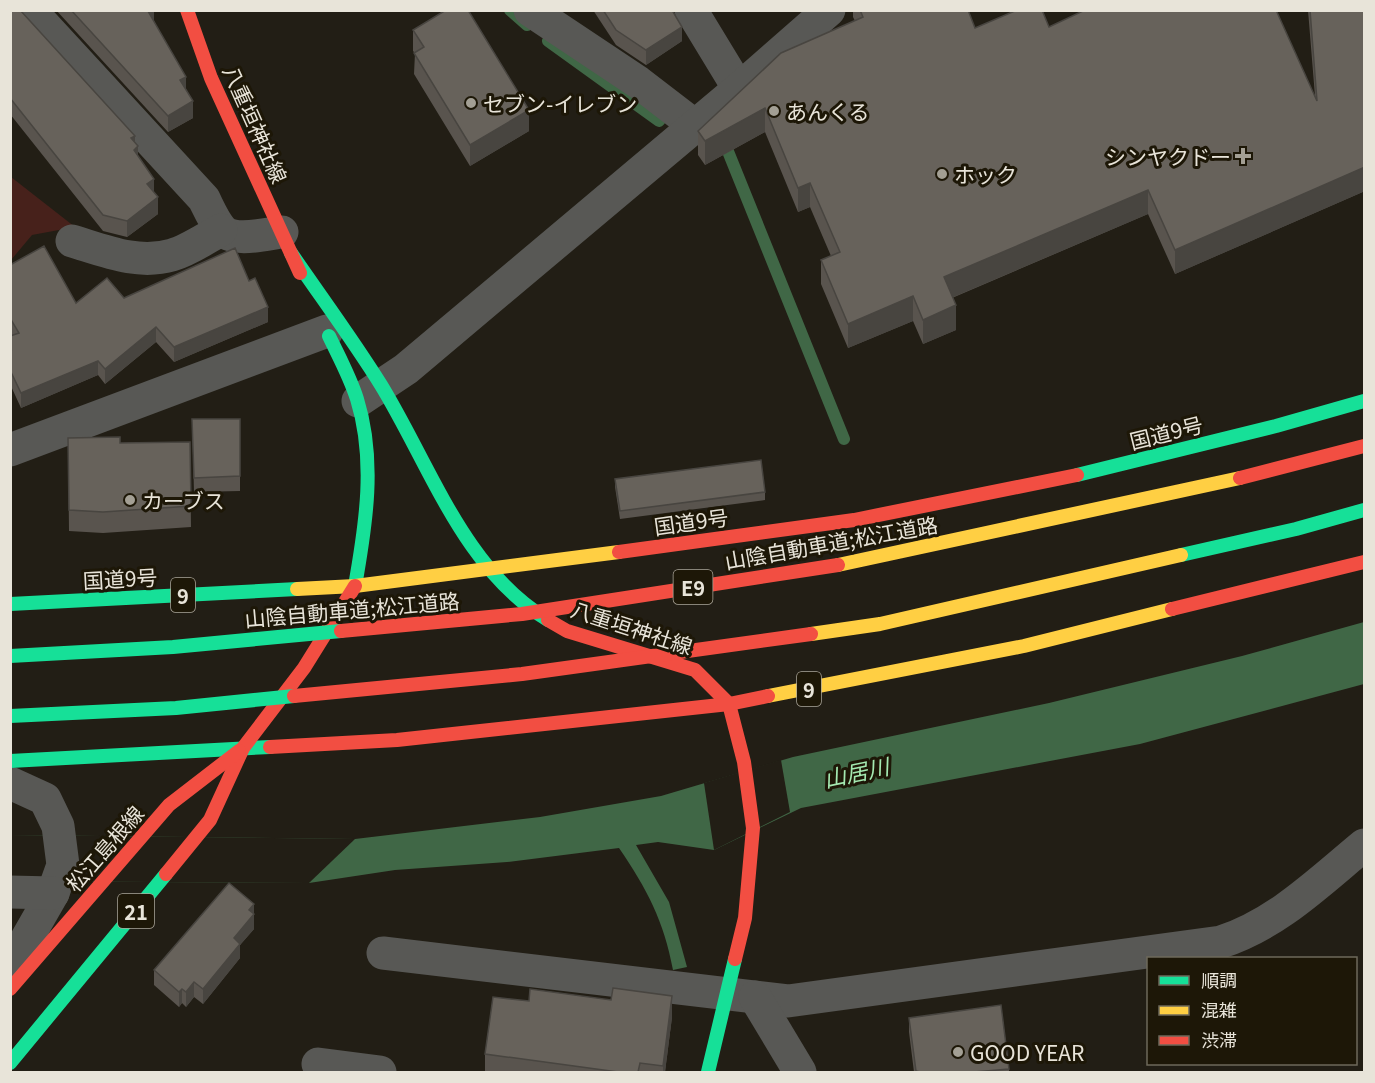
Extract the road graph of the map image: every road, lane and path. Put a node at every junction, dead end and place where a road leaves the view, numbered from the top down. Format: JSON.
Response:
{"nodes":[{"id":1,"x":30,"y":10,"type":"edge"},
{"id":2,"x":187,"y":10,"type":"edge"},
{"id":3,"x":530,"y":10,"type":"edge"},
{"id":4,"x":691,"y":10,"type":"edge"},
{"id":5,"x":829,"y":10,"type":"edge"},
{"id":6,"x":739,"y":89,"type":"junction"},
{"id":7,"x":694,"y":125,"type":"junction"},
{"id":8,"x":221,"y":230,"type":"junction"},
{"id":9,"x":72,"y":241,"type":"dead end"},
{"id":10,"x":287,"y":243,"type":"junction"},
{"id":11,"x":327,"y":331,"type":"junction"},
{"id":12,"x":369,"y":393,"type":"junction"},
{"id":13,"x":1365,"y":401,"type":"edge"},
{"id":14,"x":12,"y":444,"type":"edge"},
{"id":15,"x":1365,"y":446,"type":"edge"},
{"id":16,"x":1365,"y":510,"type":"edge"},
{"id":17,"x":1365,"y":562,"type":"edge"},
{"id":18,"x":492,"y":570,"type":"junction"},
{"id":19,"x":355,"y":586,"type":"junction"},
{"id":20,"x":10,"y":604,"type":"edge"},
{"id":21,"x":10,"y":656,"type":"edge"},
{"id":22,"x":729,"y":704,"type":"junction"},
{"id":23,"x":10,"y":717,"type":"edge"},
{"id":24,"x":243,"y":748,"type":"junction"},
{"id":25,"x":10,"y":761,"type":"edge"},
{"id":26,"x":10,"y":783,"type":"edge"},
{"id":27,"x":1365,"y":845,"type":"edge"},
{"id":28,"x":10,"y":892,"type":"edge"},
{"id":29,"x":53,"y":893,"type":"junction"},
{"id":30,"x":383,"y":953,"type":"dead end"},
{"id":31,"x":10,"y":968,"type":"edge"},
{"id":32,"x":10,"y":989,"type":"edge"},
{"id":33,"x":742,"y":995,"type":"junction"},
{"id":34,"x":10,"y":1063,"type":"edge"},
{"id":35,"x":318,"y":1064,"type":"dead end"},
{"id":36,"x":380,"y":1072,"type":"edge"},
{"id":37,"x":708,"y":1072,"type":"edge"},
{"id":38,"x":800,"y":1072,"type":"edge"}],
"edges":[{"from":1,"to":8,"type":"street"},
{"from":2,"to":10,"type":"main road","name":"八重垣神社線"},
{"from":3,"to":7,"type":"street"},
{"from":4,"to":6,"type":"street"},
{"from":5,"to":6,"type":"street"},
{"from":6,"to":7,"type":"street"},
{"from":7,"to":12,"type":"street"},
{"from":8,"to":9,"type":"street"},
{"from":8,"to":10,"type":"street"},
{"from":10,"to":11,"type":"main road","name":"八重垣神社線"},
{"from":10,"to":12,"type":"main road","name":"八重垣神社線"},
{"from":11,"to":12,"type":"main road","name":"八重垣神社線"},
{"from":11,"to":14,"type":"street"},
{"from":12,"to":18,"type":"main road","name":"八重垣神社線"},
{"from":12,"to":19,"type":"main road","name":"八重垣神社線"},
{"from":13,"to":18,"type":"main road","name":"国道9号"},
{"from":15,"to":21,"type":"main road","name":"山陰自動車道;松江道路","number":"E9","bridge":true},
{"from":16,"to":23,"type":"main road","bridge":true},
{"from":17,"to":22,"type":"main road","number":"9"},
{"from":18,"to":19,"type":"main road","name":"国道9号"},
{"from":18,"to":22,"type":"main road","name":"八重垣神社線"},
{"from":19,"to":20,"type":"main road","name":"国道9号","number":"9"},
{"from":19,"to":24,"type":"main road","name":"松江島根線","number":"21"},
{"from":22,"to":24,"type":"main road","number":"9"},
{"from":22,"to":33,"type":"main road"},
{"from":24,"to":25,"type":"main road","number":"9"},
{"from":24,"to":32,"type":"main road","name":"松江島根線","number":"21"},
{"from":24,"to":34,"type":"main road","name":"松江島根線","number":"21"},
{"from":26,"to":29,"type":"street"},
{"from":27,"to":33,"type":"street"},
{"from":28,"to":29,"type":"street"},
{"from":29,"to":31,"type":"street"},
{"from":30,"to":33,"type":"street"},
{"from":33,"to":37,"type":"main road"},
{"from":33,"to":38,"type":"street"},
{"from":35,"to":36,"type":"street"}]}
